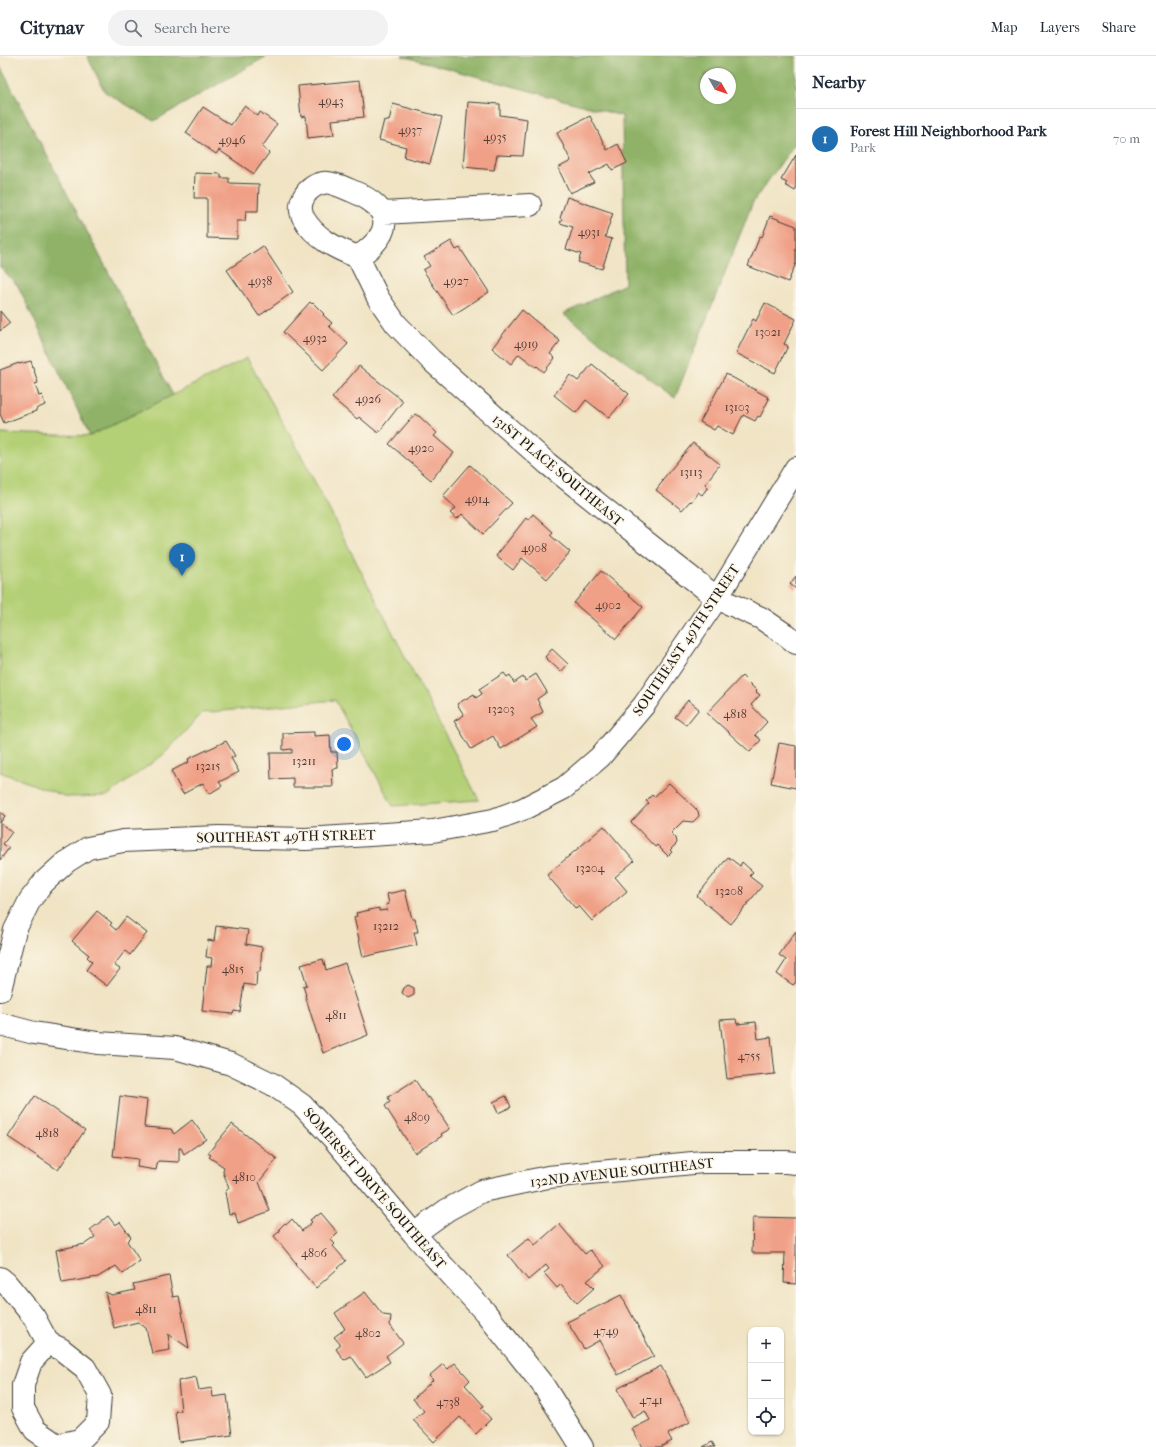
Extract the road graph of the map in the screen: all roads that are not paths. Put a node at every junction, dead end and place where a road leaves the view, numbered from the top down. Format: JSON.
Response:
{"nodes":[{"id":1,"x":530,"y":205,"type":"dead end"},
{"id":2,"x":383,"y":213,"type":"junction"},
{"id":3,"x":358,"y":257,"type":"junction"},
{"id":4,"x":796,"y":468,"type":"edge"},
{"id":5,"x":718,"y":598,"type":"junction"},
{"id":6,"x":796,"y":643,"type":"edge"},
{"id":7,"x":0,"y":990,"type":"edge"},
{"id":8,"x":0,"y":1024,"type":"edge"},
{"id":9,"x":796,"y":1163,"type":"edge"},
{"id":10,"x":414,"y":1234,"type":"junction"},
{"id":11,"x":0,"y":1278,"type":"edge"},
{"id":12,"x":48,"y":1343,"type":"dead end"},
{"id":13,"x":582,"y":1447,"type":"edge"}],
"edges":[{"from":1,"to":2,"type":"street"},
{"from":2,"to":3,"type":"street"},
{"from":2,"to":3,"type":"street"},
{"from":3,"to":5,"type":"street","name":"131ST PLACE SOUTHEAST"},
{"from":4,"to":5,"type":"street","name":"SOUTHEAST 49TH STREET"},
{"from":5,"to":6,"type":"street","name":"131ST PLACE SOUTHEAST"},
{"from":5,"to":7,"type":"street","name":"SOUTHEAST 49TH STREET"},
{"from":8,"to":10,"type":"street","name":"SOMERSET DRIVE SOUTHEAST"},
{"from":9,"to":10,"type":"street","name":"132ND AVENUE SOUTHEAST"},
{"from":10,"to":13,"type":"street","name":"SOMERSET DRIVE SOUTHEAST"},
{"from":11,"to":12,"type":"street"}]}
